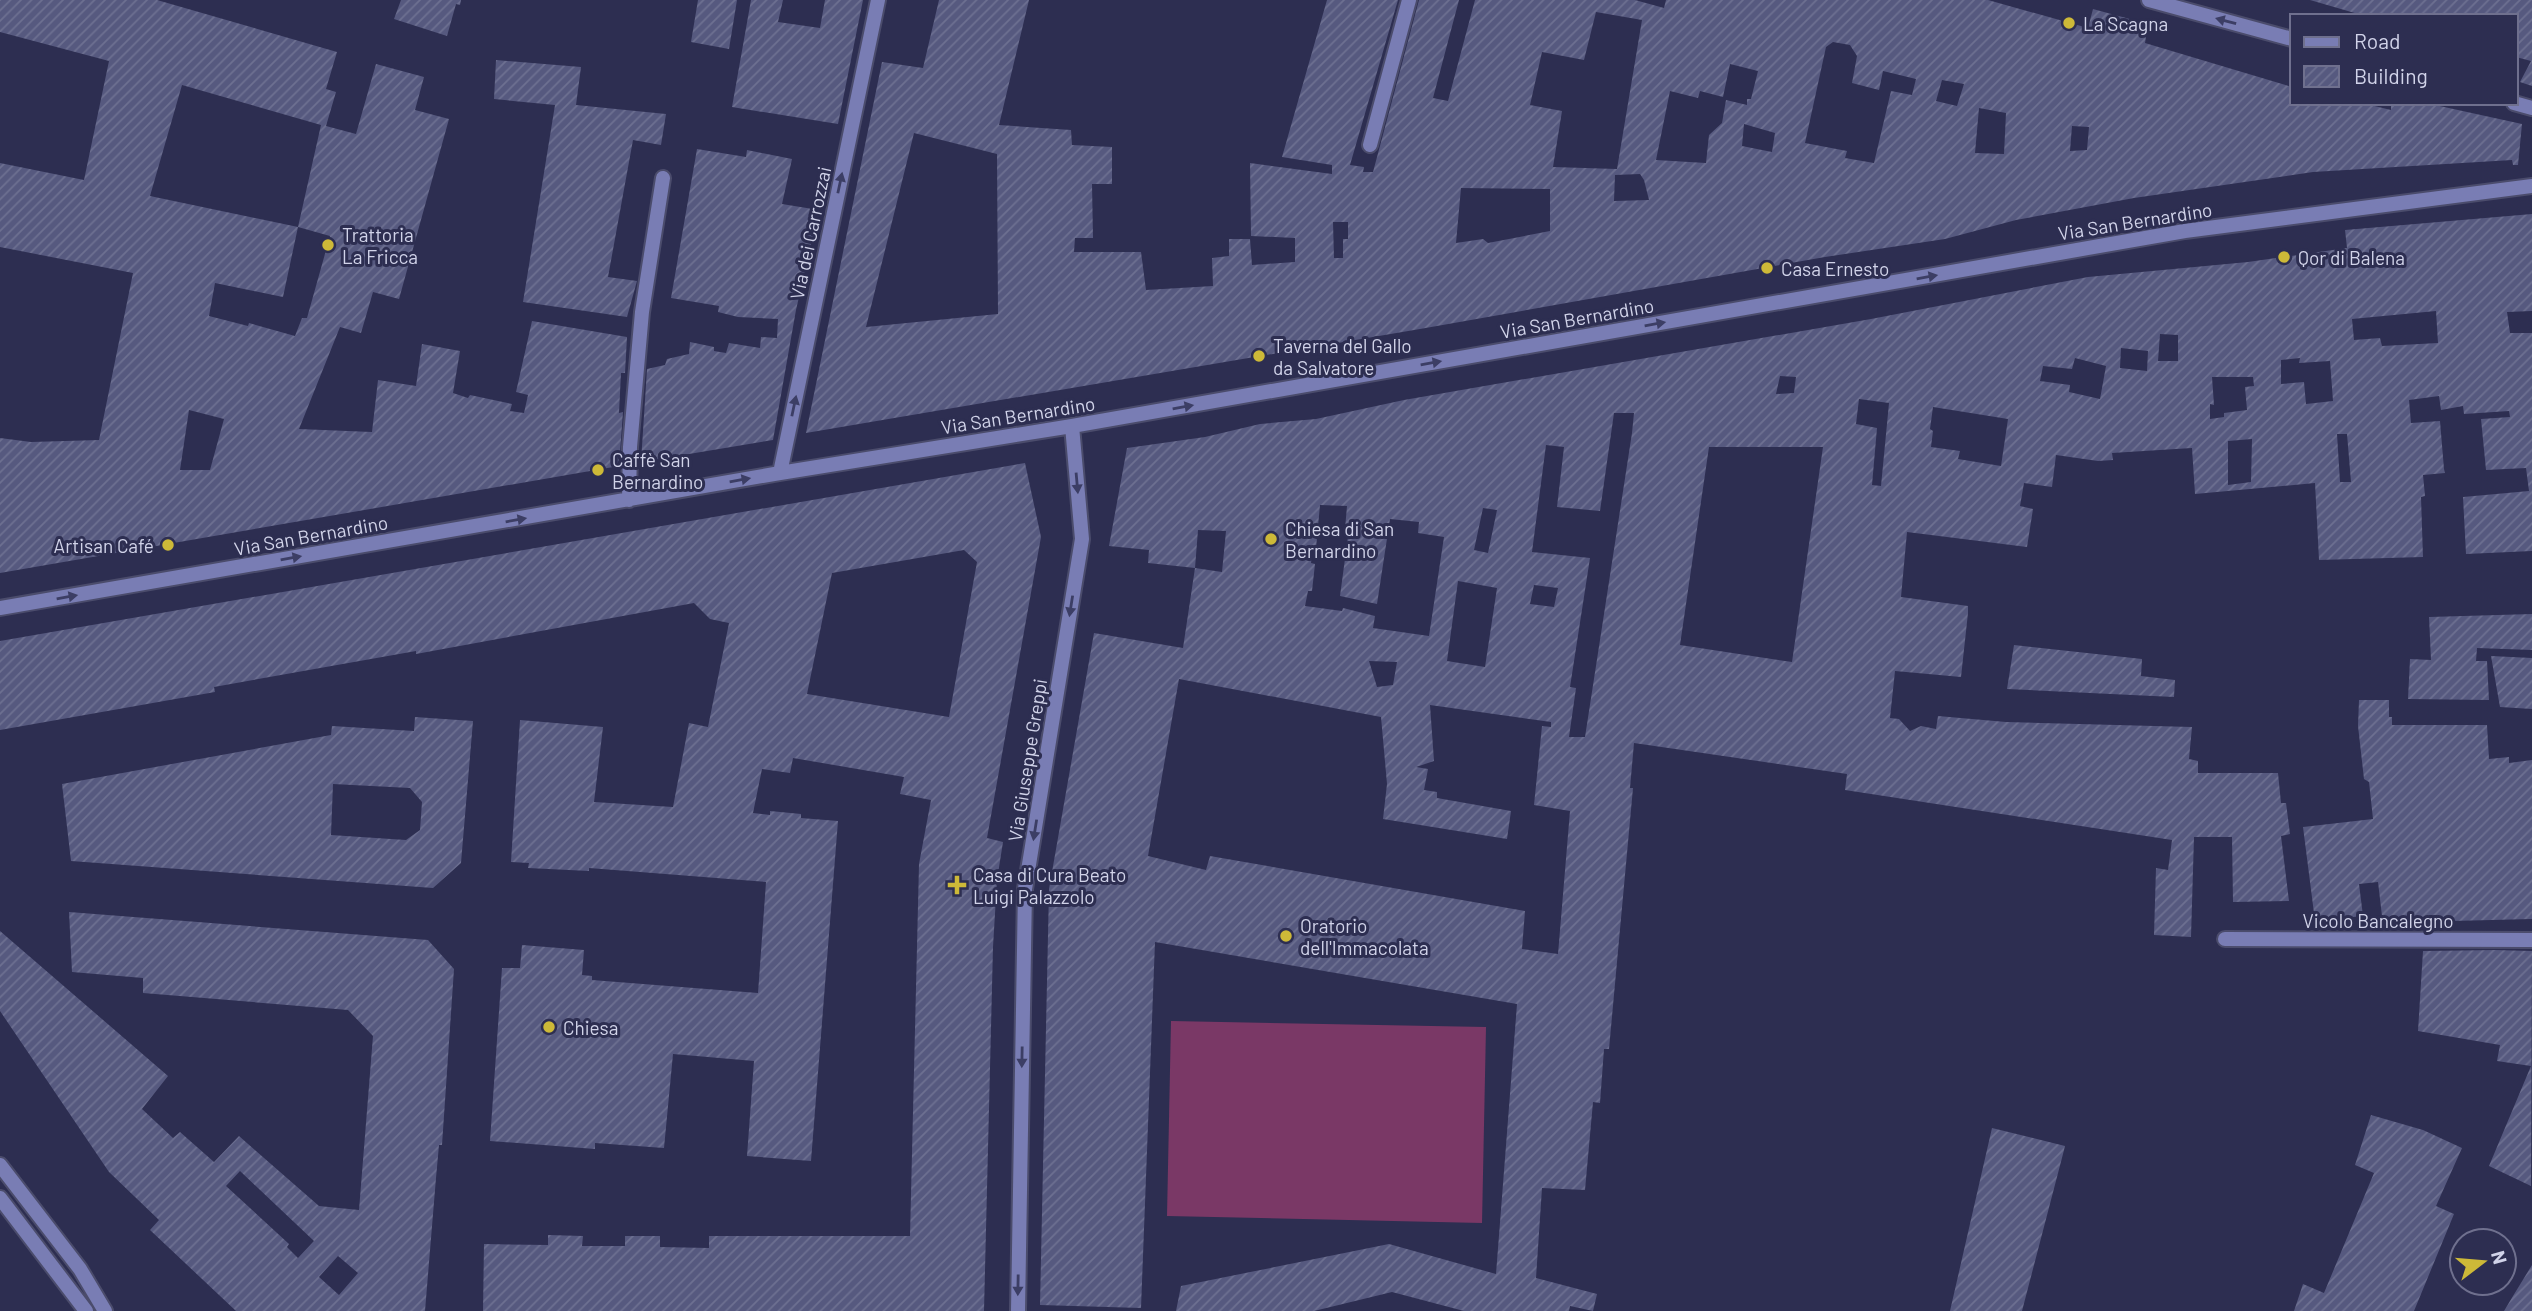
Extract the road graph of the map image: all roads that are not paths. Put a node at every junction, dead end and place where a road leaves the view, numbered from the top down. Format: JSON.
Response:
{"nodes":[{"id":1,"x":878,"y":0,"type":"edge"},
{"id":2,"x":1409,"y":0,"type":"edge"},
{"id":3,"x":2149,"y":0,"type":"edge"},
{"id":4,"x":2290,"y":38,"type":"edge"},
{"id":5,"x":1370,"y":145,"type":"dead end"},
{"id":6,"x":663,"y":178,"type":"dead end"},
{"id":7,"x":2532,"y":186,"type":"edge"},
{"id":8,"x":1072,"y":426,"type":"junction"},
{"id":9,"x":780,"y":473,"type":"junction"},
{"id":10,"x":629,"y":500,"type":"junction"},
{"id":11,"x":0,"y":608,"type":"edge"},
{"id":12,"x":2225,"y":939,"type":"dead end"},
{"id":13,"x":2532,"y":940,"type":"edge"},
{"id":14,"x":0,"y":1165,"type":"edge"},
{"id":15,"x":0,"y":1198,"type":"edge"},
{"id":16,"x":86,"y":1311,"type":"edge"},
{"id":17,"x":105,"y":1311,"type":"edge"},
{"id":18,"x":1018,"y":1311,"type":"edge"}],
"edges":[{"from":9,"to":1,"type":"street","name":"Via dei Carrozzai","one_way":true},
{"from":2,"to":5,"type":"street"},
{"from":4,"to":3,"type":"street","one_way":true},
{"from":6,"to":10,"type":"street"},
{"from":8,"to":7,"type":"street","name":"Via San Bernardino","one_way":true},
{"from":8,"to":9,"type":"street","name":"Via San Bernardino"},
{"from":8,"to":18,"type":"street","name":"Via Giuseppe Greppi","one_way":true},
{"from":10,"to":9,"type":"street","name":"Via San Bernardino","one_way":true},
{"from":11,"to":10,"type":"street","name":"Via San Bernardino","one_way":true},
{"from":12,"to":13,"type":"street","name":"Vicolo Bancalegno"},
{"from":14,"to":17,"type":"street"},
{"from":15,"to":16,"type":"street"}]}
